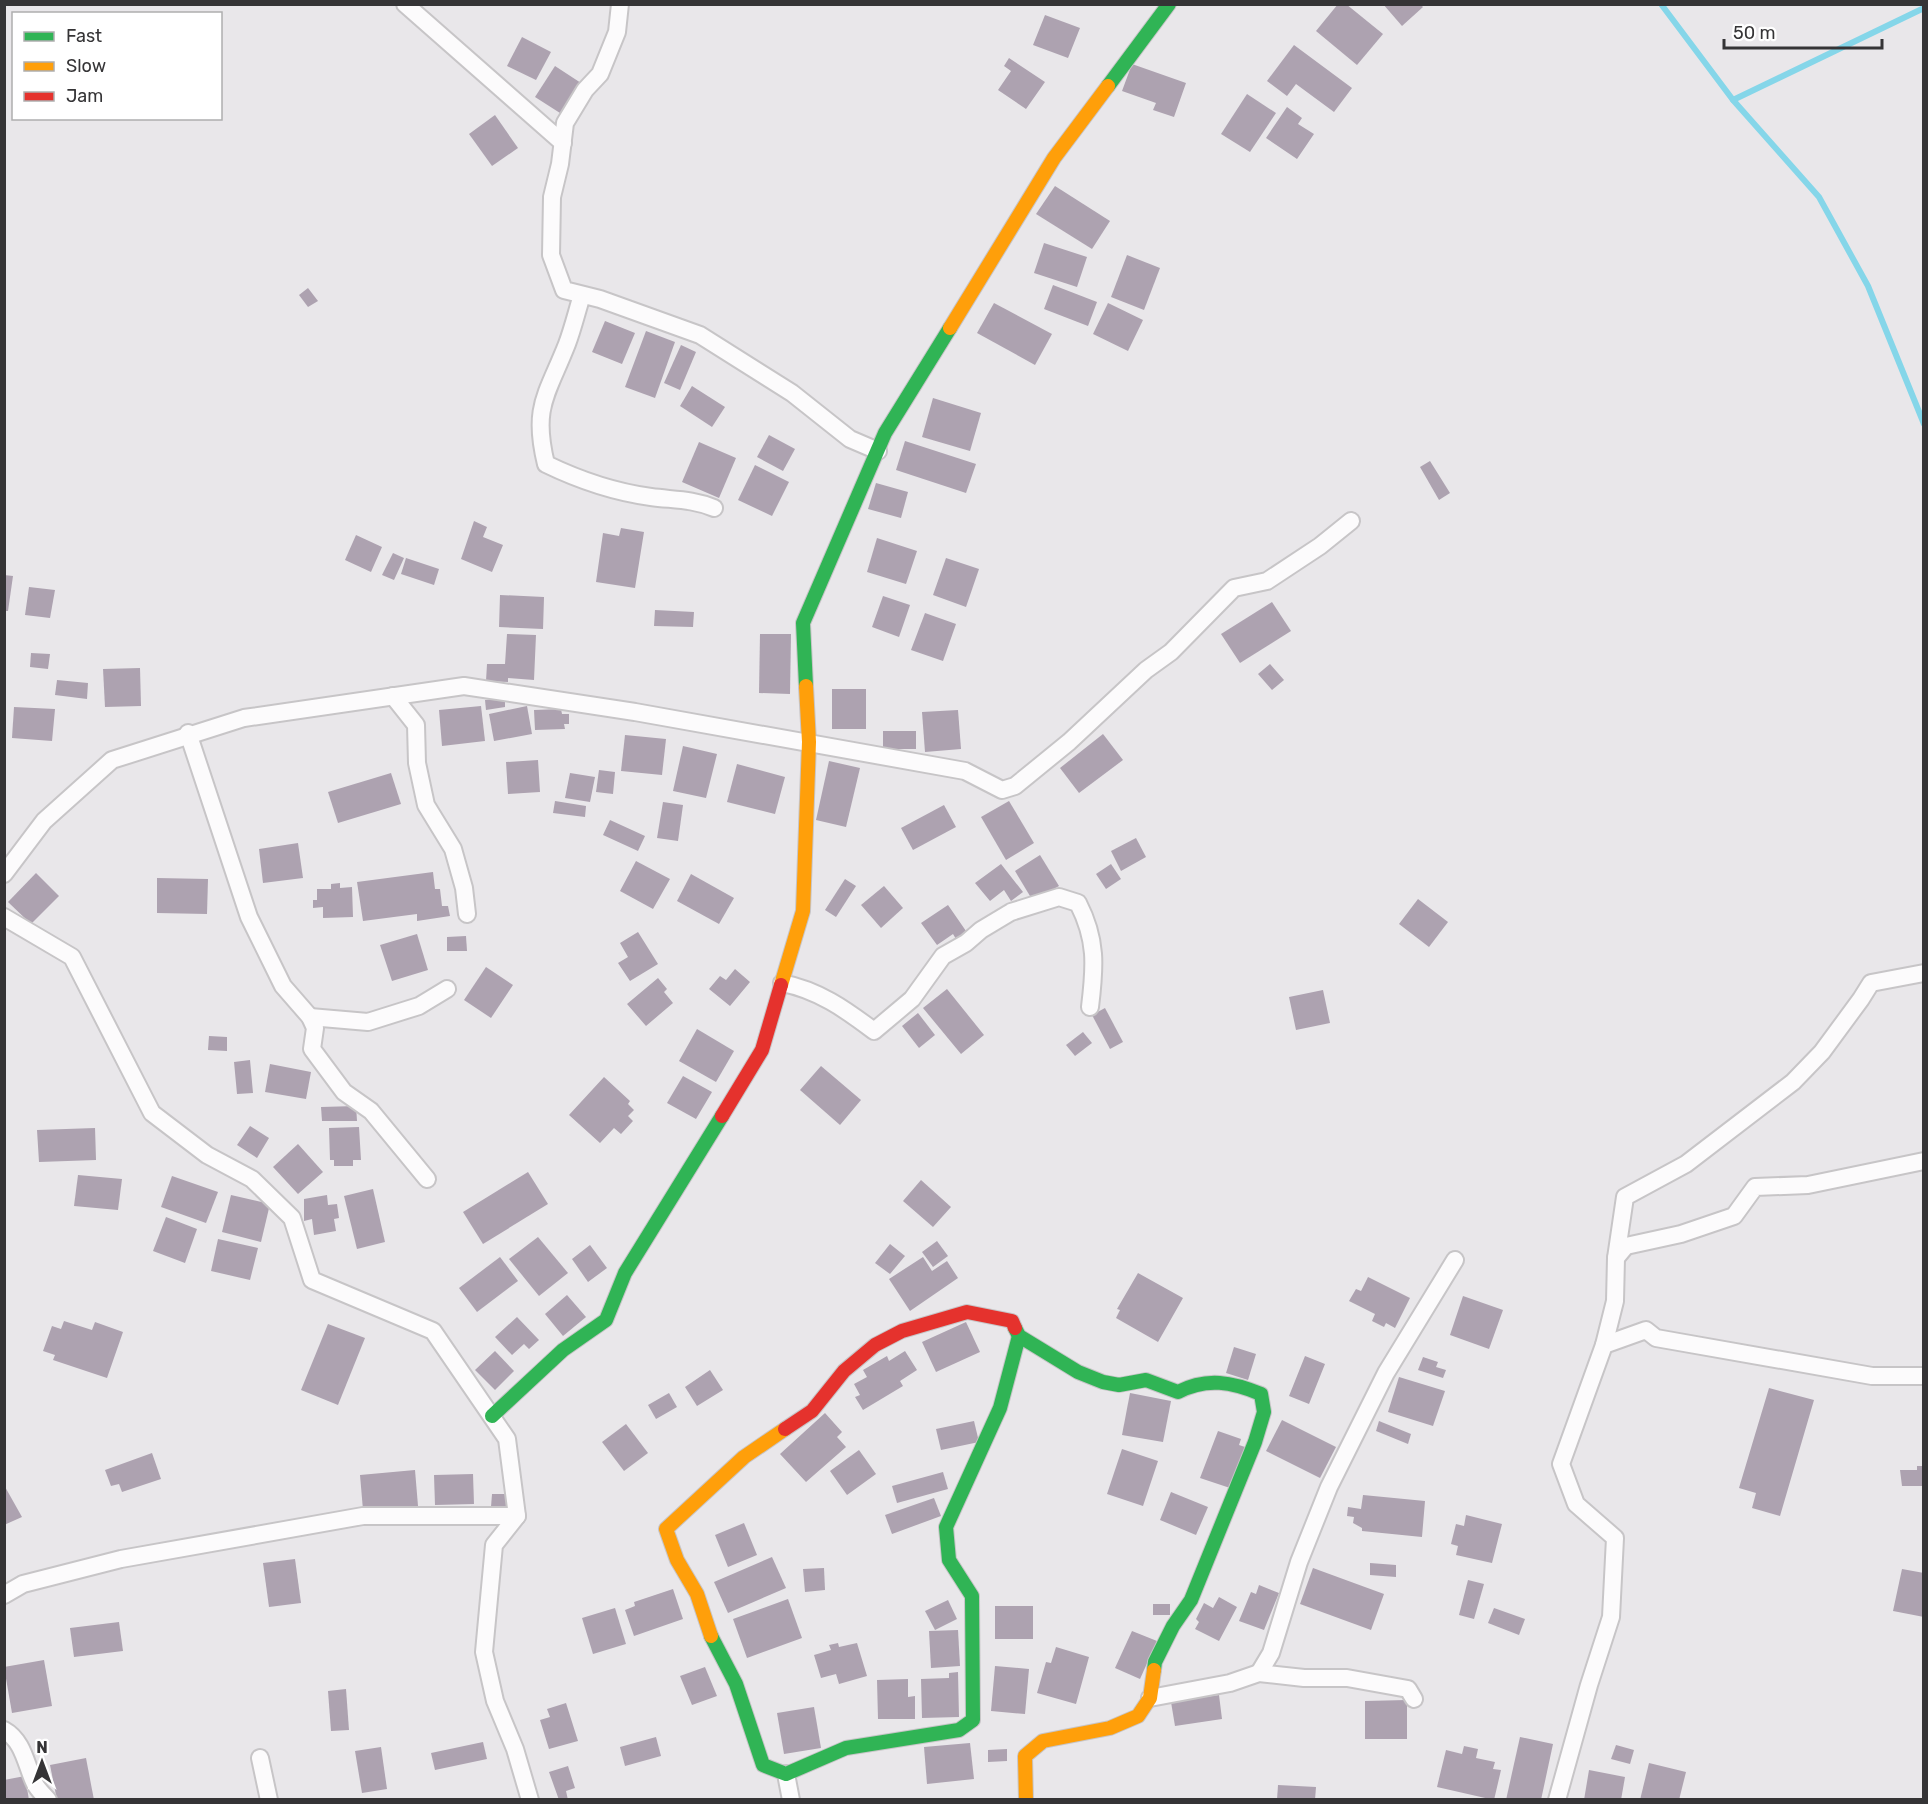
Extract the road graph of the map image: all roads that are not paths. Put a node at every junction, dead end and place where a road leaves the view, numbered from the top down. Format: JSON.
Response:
{"nodes":[{"id":1,"x":405,"y":4,"type":"edge"},
{"id":2,"x":620,"y":4,"type":"edge"},
{"id":3,"x":1169,"y":4,"type":"edge"},
{"id":4,"x":563,"y":143,"type":"junction"},
{"id":5,"x":582,"y":295,"type":"junction"},
{"id":6,"x":878,"y":451,"type":"junction"},
{"id":7,"x":714,"y":508,"type":"dead end"},
{"id":8,"x":1352,"y":521,"type":"dead end"},
{"id":9,"x":393,"y":696,"type":"junction"},
{"id":10,"x":189,"y":733,"type":"junction"},
{"id":11,"x":809,"y":742,"type":"junction"},
{"id":12,"x":4,"y":874,"type":"edge"},
{"id":13,"x":467,"y":914,"type":"dead end"},
{"id":14,"x":4,"y":917,"type":"edge"},
{"id":15,"x":1923,"y":973,"type":"edge"},
{"id":16,"x":782,"y":983,"type":"junction"},
{"id":17,"x":447,"y":989,"type":"dead end"},
{"id":18,"x":1089,"y":1007,"type":"dead end"},
{"id":19,"x":310,"y":1017,"type":"junction"},
{"id":20,"x":1923,"y":1161,"type":"edge"},
{"id":21,"x":428,"y":1179,"type":"dead end"},
{"id":22,"x":1616,"y":1258,"type":"junction"},
{"id":23,"x":1455,"y":1260,"type":"dead end"},
{"id":24,"x":1019,"y":1336,"type":"junction"},
{"id":25,"x":1604,"y":1345,"type":"junction"},
{"id":26,"x":1923,"y":1376,"type":"edge"},
{"id":27,"x":492,"y":1416,"type":"junction"},
{"id":28,"x":517,"y":1516,"type":"junction"},
{"id":29,"x":4,"y":1595,"type":"edge"},
{"id":30,"x":1259,"y":1673,"type":"junction"},
{"id":31,"x":1149,"y":1698,"type":"junction"},
{"id":32,"x":1414,"y":1700,"type":"dead end"},
{"id":33,"x":4,"y":1730,"type":"edge"},
{"id":34,"x":260,"y":1758,"type":"dead end"},
{"id":35,"x":786,"y":1774,"type":"junction"},
{"id":36,"x":48,"y":1800,"type":"edge"},
{"id":37,"x":269,"y":1800,"type":"edge"},
{"id":38,"x":530,"y":1800,"type":"edge"},
{"id":39,"x":791,"y":1800,"type":"edge"},
{"id":40,"x":1026,"y":1800,"type":"edge"},
{"id":41,"x":1557,"y":1800,"type":"edge"}],
"edges":[{"from":1,"to":4,"type":"street"},
{"from":2,"to":4,"type":"street"},
{"from":3,"to":6,"type":"street"},
{"from":4,"to":5,"type":"street"},
{"from":5,"to":6,"type":"street"},
{"from":5,"to":7,"type":"street"},
{"from":6,"to":11,"type":"street"},
{"from":8,"to":11,"type":"street"},
{"from":9,"to":10,"type":"street"},
{"from":9,"to":11,"type":"street"},
{"from":9,"to":13,"type":"street"},
{"from":10,"to":12,"type":"street"},
{"from":10,"to":19,"type":"street"},
{"from":11,"to":16,"type":"street"},
{"from":14,"to":27,"type":"street"},
{"from":15,"to":22,"type":"street"},
{"from":16,"to":18,"type":"street"},
{"from":16,"to":27,"type":"street"},
{"from":17,"to":19,"type":"street"},
{"from":19,"to":21,"type":"street"},
{"from":20,"to":22,"type":"street"},
{"from":22,"to":25,"type":"street"},
{"from":23,"to":30,"type":"street"},
{"from":24,"to":31,"type":"street"},
{"from":24,"to":35,"type":"street"},
{"from":24,"to":35,"type":"street"},
{"from":25,"to":26,"type":"street"},
{"from":25,"to":41,"type":"street"},
{"from":27,"to":28,"type":"street"},
{"from":28,"to":29,"type":"street"},
{"from":28,"to":38,"type":"street"},
{"from":30,"to":31,"type":"street"},
{"from":30,"to":32,"type":"street"},
{"from":31,"to":40,"type":"street"},
{"from":33,"to":36,"type":"street"},
{"from":34,"to":37,"type":"street"},
{"from":35,"to":39,"type":"street"}]}
